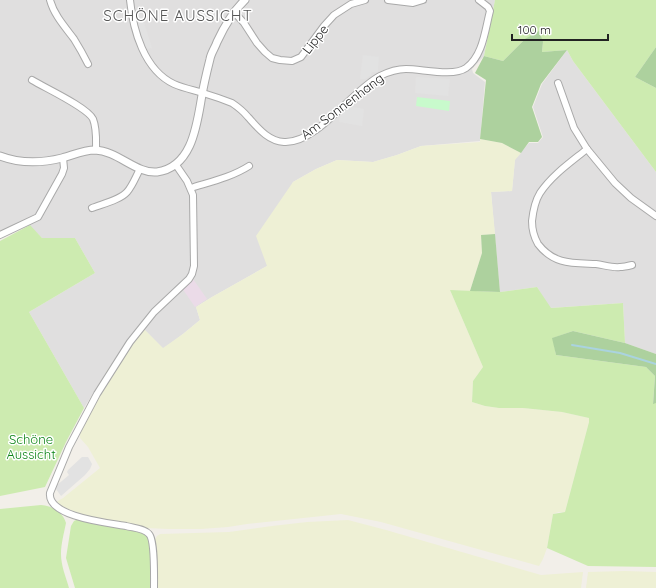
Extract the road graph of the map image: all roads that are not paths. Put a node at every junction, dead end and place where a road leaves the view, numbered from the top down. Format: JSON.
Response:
{"nodes":[{"id":1,"x":50,"y":0,"type":"edge"},
{"id":2,"x":130,"y":0,"type":"edge"},
{"id":3,"x":245,"y":0,"type":"edge"},
{"id":4,"x":365,"y":0,"type":"edge"},
{"id":5,"x":388,"y":0,"type":"edge"},
{"id":6,"x":423,"y":0,"type":"edge"},
{"id":7,"x":479,"y":0,"type":"edge"},
{"id":8,"x":234,"y":12,"type":"junction"},
{"id":9,"x":88,"y":64,"type":"dead end"},
{"id":10,"x":32,"y":80,"type":"dead end"},
{"id":11,"x":558,"y":83,"type":"dead end"},
{"id":12,"x":202,"y":93,"type":"junction"},
{"id":13,"x":587,"y":149,"type":"junction"},
{"id":14,"x":96,"y":150,"type":"junction"},
{"id":15,"x":0,"y":156,"type":"edge"},
{"id":16,"x":63,"y":158,"type":"junction"},
{"id":17,"x":176,"y":165,"type":"junction"},
{"id":18,"x":249,"y":166,"type":"dead end"},
{"id":19,"x":140,"y":169,"type":"junction"},
{"id":20,"x":190,"y":188,"type":"junction"},
{"id":21,"x":92,"y":208,"type":"dead end"},
{"id":22,"x":656,"y":216,"type":"edge"},
{"id":23,"x":0,"y":235,"type":"edge"},
{"id":24,"x":632,"y":265,"type":"dead end"},
{"id":25,"x":154,"y":588,"type":"edge"}],
"edges":[{"from":1,"to":9,"type":"street"},
{"from":2,"to":12,"type":"street"},
{"from":3,"to":8,"type":"street"},
{"from":4,"to":8,"type":"street","name":"Lippe"},
{"from":5,"to":6,"type":"street"},
{"from":7,"to":12,"type":"street","name":"Am Sonnenhang"},
{"from":8,"to":12,"type":"street"},
{"from":10,"to":14,"type":"street"},
{"from":11,"to":13,"type":"street"},
{"from":12,"to":17,"type":"street"},
{"from":13,"to":22,"type":"street"},
{"from":13,"to":24,"type":"street"},
{"from":14,"to":16,"type":"street"},
{"from":14,"to":19,"type":"street"},
{"from":15,"to":16,"type":"street"},
{"from":16,"to":23,"type":"street"},
{"from":17,"to":19,"type":"street"},
{"from":17,"to":20,"type":"street"},
{"from":18,"to":20,"type":"street"},
{"from":19,"to":21,"type":"street"},
{"from":20,"to":25,"type":"street"}]}
